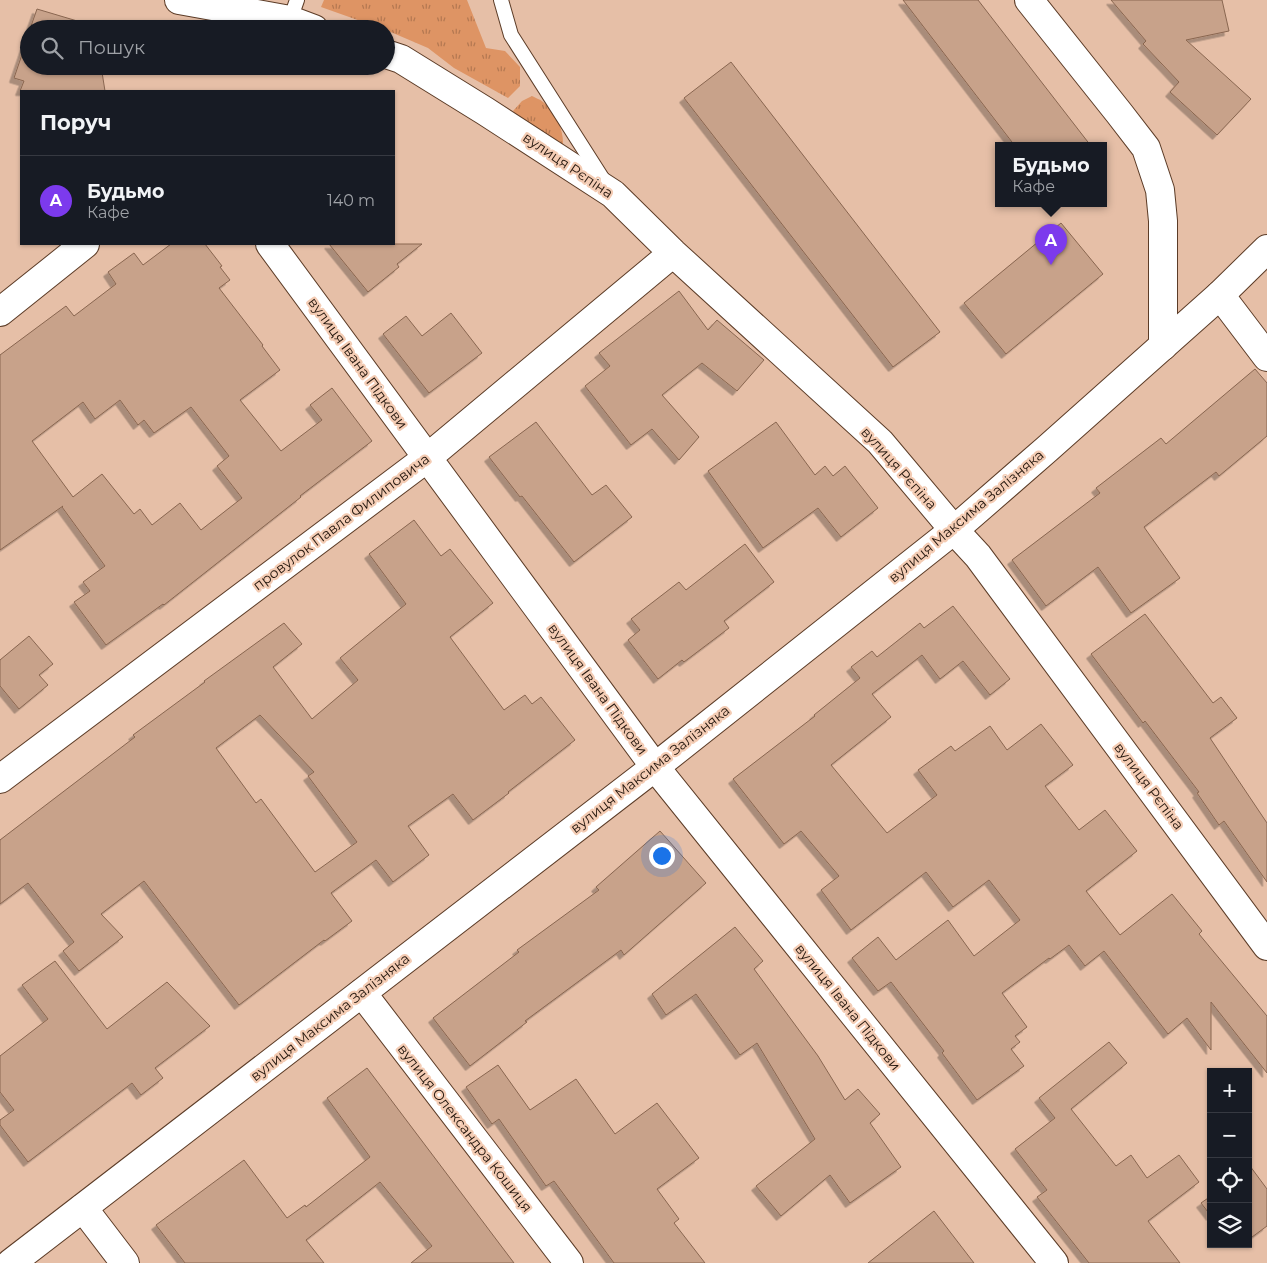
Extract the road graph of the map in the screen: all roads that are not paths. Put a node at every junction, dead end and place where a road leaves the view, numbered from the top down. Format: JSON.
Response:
{"nodes":[{"id":1,"x":180,"y":0,"type":"edge"},
{"id":2,"x":501,"y":0,"type":"edge"},
{"id":3,"x":1029,"y":0,"type":"edge"},
{"id":4,"x":301,"y":16,"type":"edge"},
{"id":5,"x":395,"y":57,"type":"edge"},
{"id":6,"x":613,"y":194,"type":"junction"},
{"id":7,"x":84,"y":245,"type":"edge"},
{"id":8,"x":271,"y":245,"type":"edge"},
{"id":9,"x":1267,"y":249,"type":"edge"},
{"id":10,"x":673,"y":253,"type":"junction"},
{"id":11,"x":1220,"y":295,"type":"junction"},
{"id":12,"x":0,"y":312,"type":"edge"},
{"id":13,"x":1163,"y":346,"type":"junction"},
{"id":14,"x":1267,"y":357,"type":"edge"},
{"id":15,"x":427,"y":458,"type":"junction"},
{"id":16,"x":954,"y":530,"type":"junction"},
{"id":17,"x":655,"y":767,"type":"junction"},
{"id":18,"x":0,"y":779,"type":"edge"},
{"id":19,"x":1267,"y":946,"type":"edge"},
{"id":20,"x":362,"y":993,"type":"junction"},
{"id":21,"x":83,"y":1208,"type":"junction"},
{"id":22,"x":11,"y":1263,"type":"edge"},
{"id":23,"x":125,"y":1263,"type":"edge"},
{"id":24,"x":569,"y":1263,"type":"edge"},
{"id":25,"x":1054,"y":1263,"type":"edge"}],
"edges":[{"from":1,"to":4,"type":"street"},
{"from":2,"to":6,"type":"lane"},
{"from":3,"to":13,"type":"street"},
{"from":5,"to":6,"type":"street","name":"вулиця Рєпіна"},
{"from":6,"to":10,"type":"street","name":"вулиця Рєпіна"},
{"from":7,"to":12,"type":"street"},
{"from":8,"to":15,"type":"street","name":"вулиця Івана Підкови"},
{"from":9,"to":11,"type":"street","name":"вулиця Максима Залізняка"},
{"from":10,"to":15,"type":"street","name":"провулок Павла Филиповича"},
{"from":10,"to":16,"type":"street","name":"вулиця Рєпіна"},
{"from":11,"to":13,"type":"street","name":"вулиця Максима Залізняка"},
{"from":11,"to":14,"type":"street"},
{"from":13,"to":16,"type":"street","name":"вулиця Максима Залізняка"},
{"from":15,"to":17,"type":"street","name":"вулиця Івана Підкови"},
{"from":15,"to":18,"type":"street","name":"провулок Павла Филиповича"},
{"from":16,"to":17,"type":"street","name":"вулиця Максима Залізняка"},
{"from":16,"to":19,"type":"street","name":"вулиця Рєпіна"},
{"from":17,"to":20,"type":"street","name":"вулиця Максима Залізняка"},
{"from":17,"to":25,"type":"street","name":"вулиця Івана Підкови"},
{"from":20,"to":21,"type":"street","name":"вулиця Максима Залізняка"},
{"from":20,"to":24,"type":"street","name":"вулиця Олександра Кошиця"},
{"from":21,"to":22,"type":"street","name":"вулиця Максима Залізняка"},
{"from":21,"to":23,"type":"street"}]}
